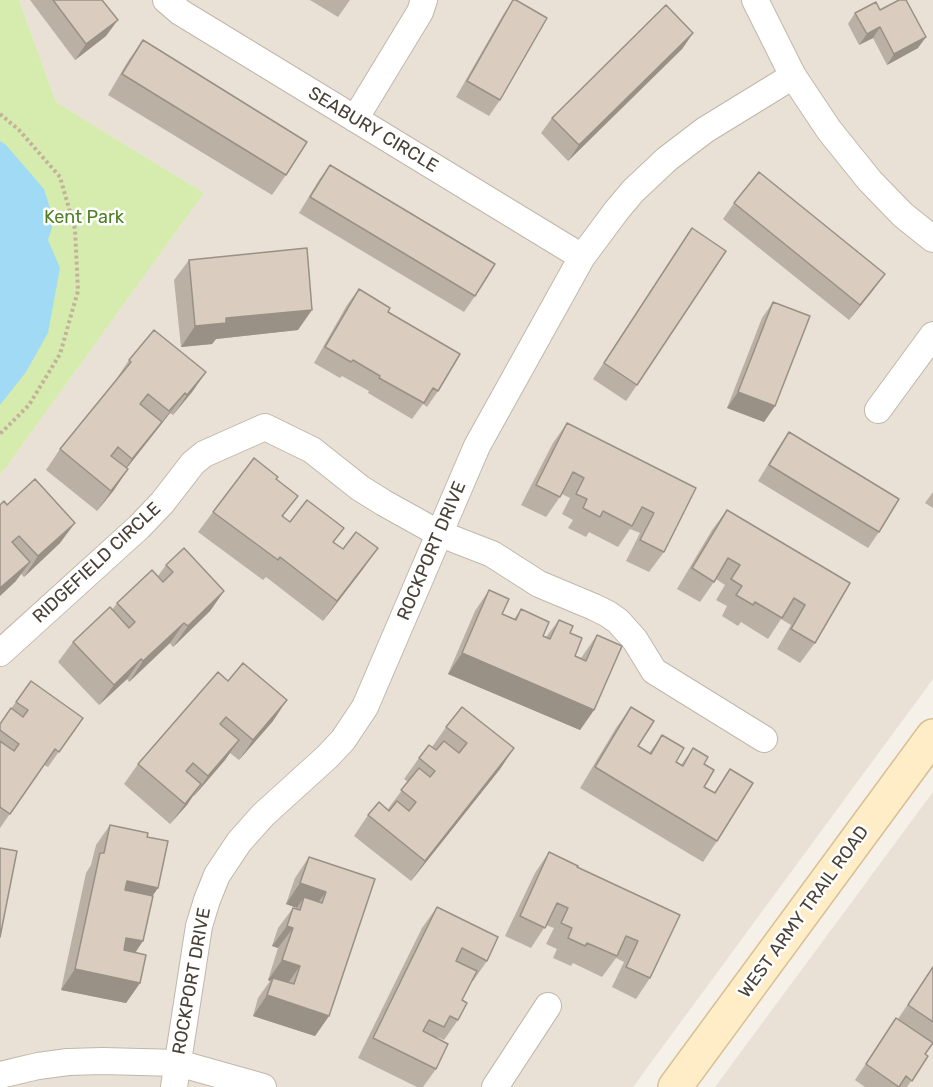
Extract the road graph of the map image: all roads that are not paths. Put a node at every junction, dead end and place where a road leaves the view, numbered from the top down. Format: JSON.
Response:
{"nodes":[{"id":1,"x":166,"y":0,"type":"edge"},
{"id":2,"x":424,"y":0,"type":"edge"},
{"id":3,"x":755,"y":0,"type":"edge"},
{"id":4,"x":793,"y":75,"type":"junction"},
{"id":5,"x":355,"y":119,"type":"junction"},
{"id":6,"x":933,"y":239,"type":"edge"},
{"id":7,"x":582,"y":257,"type":"junction"},
{"id":8,"x":933,"y":335,"type":"edge"},
{"id":9,"x":878,"y":410,"type":"dead end"},
{"id":10,"x":438,"y":533,"type":"junction"},
{"id":11,"x":0,"y":653,"type":"edge"},
{"id":12,"x":933,"y":736,"type":"edge"},
{"id":13,"x":764,"y":739,"type":"dead end"},
{"id":14,"x":548,"y":1006,"type":"dead end"},
{"id":15,"x":0,"y":1075,"type":"edge"},
{"id":16,"x":176,"y":1075,"type":"edge"},
{"id":17,"x":263,"y":1087,"type":"edge"},
{"id":18,"x":495,"y":1087,"type":"edge"},
{"id":19,"x":675,"y":1087,"type":"edge"}],
"edges":[{"from":1,"to":5,"type":"street","name":"SEABURY CIRCLE"},
{"from":2,"to":5,"type":"street"},
{"from":3,"to":4,"type":"street"},
{"from":4,"to":6,"type":"street"},
{"from":4,"to":7,"type":"street","name":"ROCKPORT DRIVE"},
{"from":5,"to":7,"type":"street","name":"SEABURY CIRCLE"},
{"from":7,"to":10,"type":"street","name":"ROCKPORT DRIVE"},
{"from":8,"to":9,"type":"street"},
{"from":10,"to":11,"type":"street","name":"RIDGEFIELD CIRCLE"},
{"from":10,"to":13,"type":"street","name":"RIDGEFIELD CIRCLE"},
{"from":10,"to":16,"type":"street","name":"ROCKPORT DRIVE"},
{"from":12,"to":19,"type":"main road","name":"WEST ARMY TRAIL ROAD"},
{"from":14,"to":18,"type":"street"},
{"from":15,"to":16,"type":"street"},
{"from":16,"to":17,"type":"street"}]}
